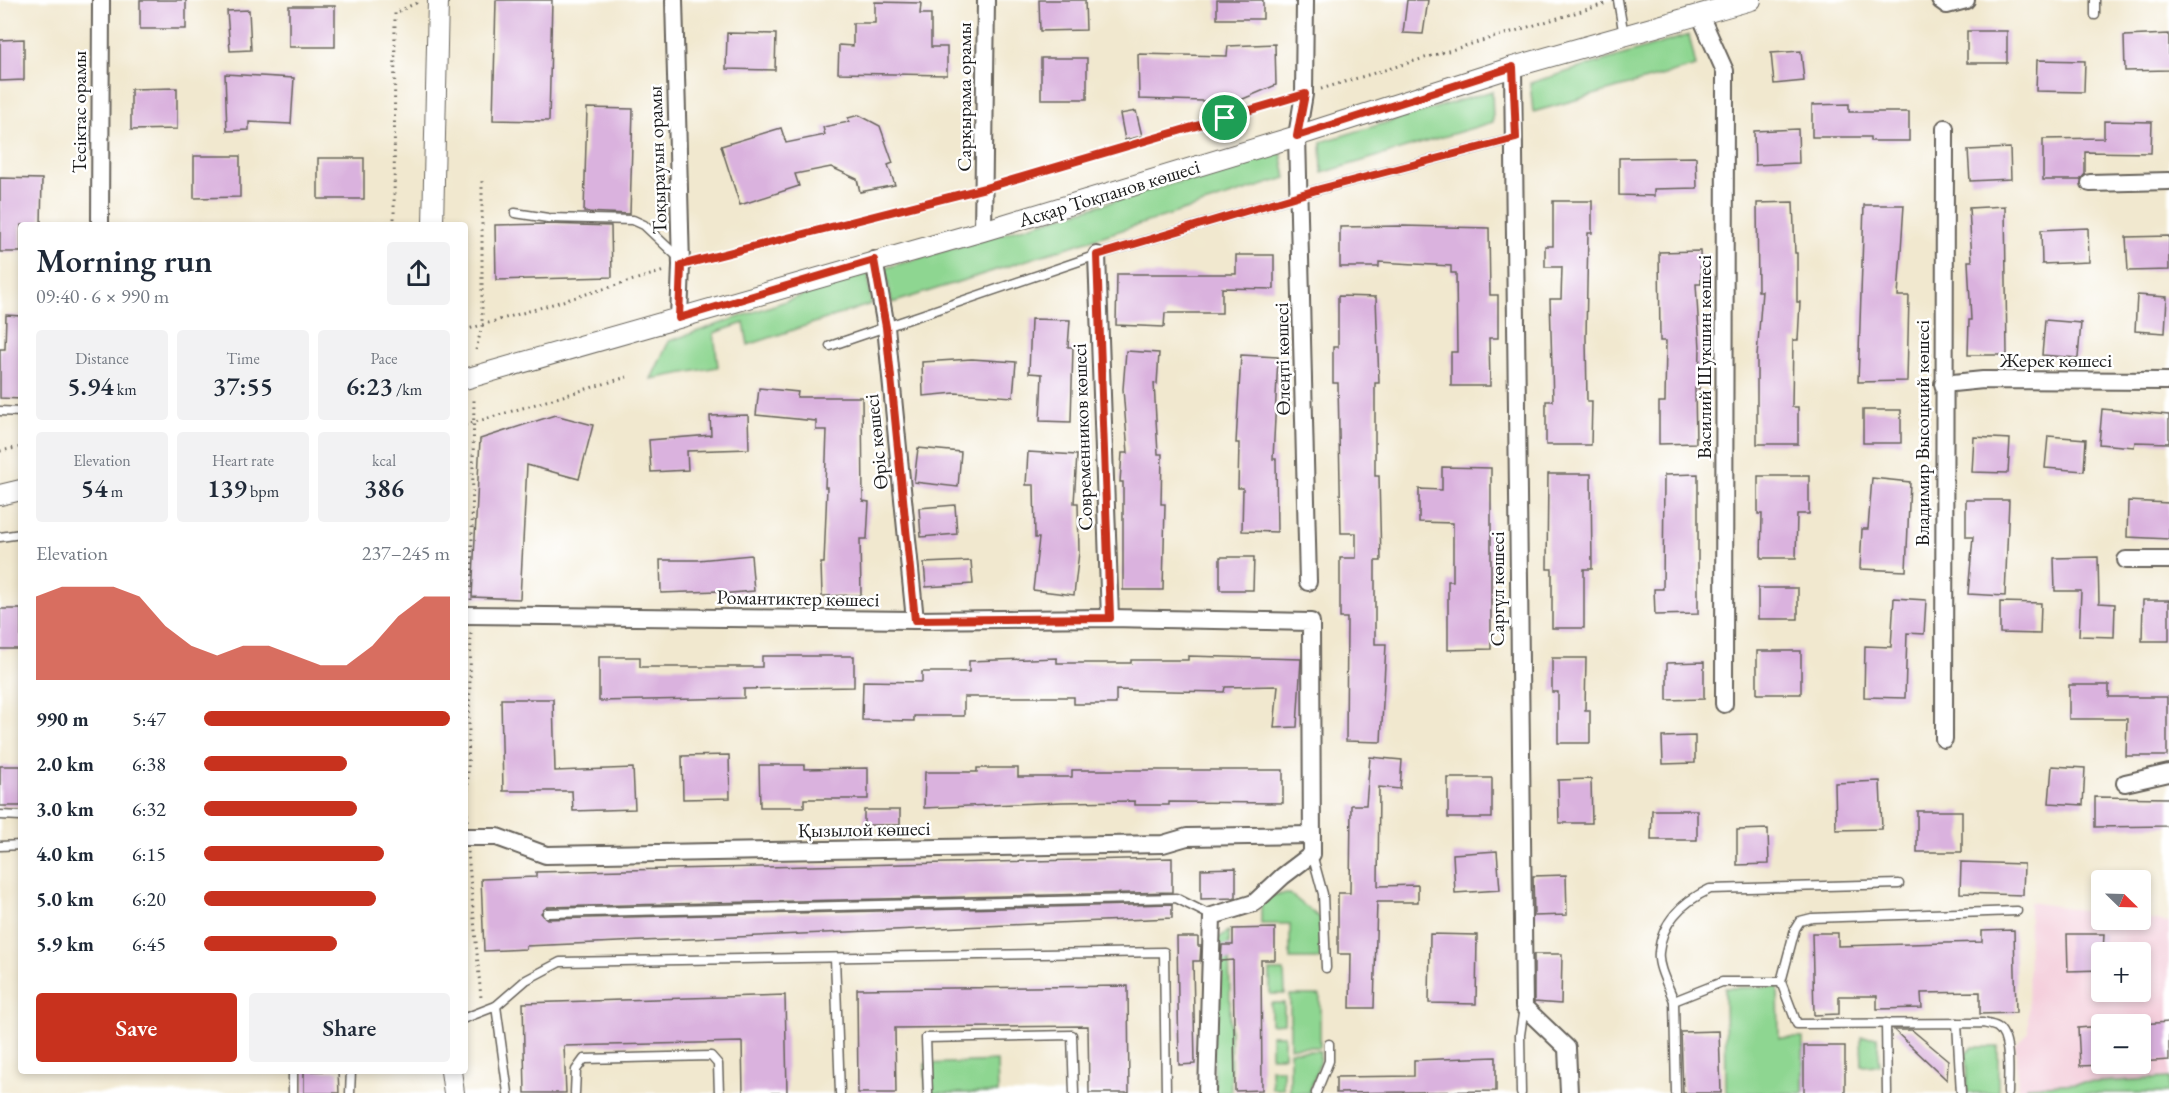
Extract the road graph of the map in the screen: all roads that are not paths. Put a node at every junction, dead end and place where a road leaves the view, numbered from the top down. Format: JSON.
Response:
{"nodes":[{"id":1,"x":101,"y":0,"type":"edge"},
{"id":2,"x":438,"y":0,"type":"edge"},
{"id":3,"x":674,"y":0,"type":"edge"},
{"id":4,"x":986,"y":0,"type":"edge"},
{"id":5,"x":1305,"y":0,"type":"edge"},
{"id":6,"x":1618,"y":0,"type":"edge"},
{"id":7,"x":1751,"y":0,"type":"edge"},
{"id":8,"x":1940,"y":0,"type":"edge"},
{"id":9,"x":1966,"y":0,"type":"edge"},
{"id":10,"x":2095,"y":0,"type":"edge"},
{"id":11,"x":1707,"y":9,"type":"edge"},
{"id":12,"x":2095,"y":15,"type":"dead end"},
{"id":13,"x":1624,"y":36,"type":"junction"},
{"id":14,"x":1513,"y":67,"type":"junction"},
{"id":15,"x":1945,"y":128,"type":"dead end"},
{"id":16,"x":1297,"y":136,"type":"junction"},
{"id":17,"x":1516,"y":138,"type":"junction"},
{"id":18,"x":2169,"y":181,"type":"edge"},
{"id":19,"x":2090,"y":183,"type":"dead end"},
{"id":20,"x":1299,"y":195,"type":"junction"},
{"id":21,"x":515,"y":213,"type":"dead end"},
{"id":22,"x":100,"y":222,"type":"edge"},
{"id":23,"x":433,"y":222,"type":"edge"},
{"id":24,"x":983,"y":231,"type":"junction"},
{"id":25,"x":1097,"y":255,"type":"junction"},
{"id":26,"x":874,"y":260,"type":"junction"},
{"id":27,"x":681,"y":263,"type":"junction"},
{"id":28,"x":679,"y":318,"type":"junction"},
{"id":29,"x":886,"y":327,"type":"junction"},
{"id":30,"x":830,"y":346,"type":"dead end"},
{"id":31,"x":468,"y":378,"type":"edge"},
{"id":32,"x":2169,"y":381,"type":"edge"},
{"id":33,"x":1943,"y":384,"type":"junction"},
{"id":34,"x":0,"y":411,"type":"edge"},
{"id":35,"x":18,"y":412,"type":"edge"},
{"id":36,"x":18,"y":491,"type":"edge"},
{"id":37,"x":0,"y":495,"type":"edge"},
{"id":38,"x":18,"y":534,"type":"edge"},
{"id":39,"x":0,"y":537,"type":"edge"},
{"id":40,"x":2126,"y":560,"type":"dead end"},
{"id":41,"x":2169,"y":560,"type":"edge"},
{"id":42,"x":1308,"y":582,"type":"dead end"},
{"id":43,"x":468,"y":615,"type":"edge"},
{"id":44,"x":1110,"y":618,"type":"junction"},
{"id":45,"x":915,"y":620,"type":"junction"},
{"id":46,"x":1724,"y":704,"type":"dead end"},
{"id":47,"x":1944,"y":739,"type":"dead end"},
{"id":48,"x":2169,"y":773,"type":"edge"},
{"id":49,"x":2125,"y":783,"type":"dead end"},
{"id":50,"x":0,"y":815,"type":"edge"},
{"id":51,"x":18,"y":816,"type":"edge"},
{"id":52,"x":1312,"y":835,"type":"junction"},
{"id":53,"x":468,"y":837,"type":"edge"},
{"id":54,"x":18,"y":845,"type":"edge"},
{"id":55,"x":0,"y":846,"type":"edge"},
{"id":56,"x":1312,"y":855,"type":"junction"},
{"id":57,"x":1899,"y":884,"type":"dead end"},
{"id":58,"x":2017,"y":911,"type":"dead end"},
{"id":59,"x":547,"y":913,"type":"dead end"},
{"id":60,"x":1212,"y":916,"type":"junction"},
{"id":61,"x":835,"y":958,"type":"junction"},
{"id":62,"x":1326,"y":968,"type":"dead end"},
{"id":63,"x":1781,"y":981,"type":"junction"},
{"id":64,"x":1674,"y":1001,"type":"junction"},
{"id":65,"x":496,"y":1006,"type":"junction"},
{"id":66,"x":1524,"y":1007,"type":"junction"},
{"id":67,"x":468,"y":1017,"type":"edge"},
{"id":68,"x":1886,"y":1023,"type":"junction"},
{"id":69,"x":1957,"y":1023,"type":"junction"},
{"id":70,"x":1329,"y":1044,"type":"dead end"},
{"id":71,"x":293,"y":1074,"type":"edge"},
{"id":72,"x":351,"y":1074,"type":"edge"},
{"id":73,"x":451,"y":1074,"type":"edge"},
{"id":74,"x":293,"y":1093,"type":"edge"},
{"id":75,"x":351,"y":1093,"type":"edge"},
{"id":76,"x":454,"y":1093,"type":"edge"},
{"id":77,"x":508,"y":1093,"type":"edge"},
{"id":78,"x":575,"y":1093,"type":"edge"},
{"id":79,"x":719,"y":1093,"type":"edge"},
{"id":80,"x":840,"y":1093,"type":"edge"},
{"id":81,"x":928,"y":1093,"type":"edge"},
{"id":82,"x":1074,"y":1093,"type":"edge"},
{"id":83,"x":1166,"y":1093,"type":"edge"},
{"id":84,"x":1206,"y":1093,"type":"edge"},
{"id":85,"x":1316,"y":1093,"type":"edge"},
{"id":86,"x":1521,"y":1093,"type":"edge"},
{"id":87,"x":1569,"y":1093,"type":"edge"},
{"id":88,"x":1676,"y":1093,"type":"edge"},
{"id":89,"x":1887,"y":1093,"type":"edge"},
{"id":90,"x":1961,"y":1093,"type":"edge"},
{"id":91,"x":2008,"y":1093,"type":"edge"}],
"edges":[{"from":1,"to":22,"type":"street","name":"Тесіктас орамы"},
{"from":2,"to":23,"type":"street"},
{"from":3,"to":27,"type":"street","name":"Тоқырауын орамы"},
{"from":4,"to":24,"type":"street","name":"Сарқырама орамы"},
{"from":5,"to":16,"type":"street","name":"Өлеңті көшесі"},
{"from":6,"to":13,"type":"lane"},
{"from":7,"to":11,"type":"street","name":"Асқар Тоқпанов көшесі"},
{"from":8,"to":9,"type":"street"},
{"from":10,"to":12,"type":"lane"},
{"from":11,"to":13,"type":"street","name":"Асқар Тоқпанов көшесі"},
{"from":11,"to":46,"type":"street","name":"Василий Шукшин көшесі"},
{"from":13,"to":14,"type":"street","name":"Асқар Тоқпанов көшесі"},
{"from":14,"to":16,"type":"street","name":"Асқар Тоқпанов көшесі"},
{"from":14,"to":17,"type":"street","name":"Саргүл көшесі"},
{"from":15,"to":33,"type":"street","name":"Владимир Высоцкий көшесі"},
{"from":16,"to":20,"type":"street","name":"Өлеңті көшесі"},
{"from":16,"to":24,"type":"street","name":"Асқар Тоқпанов көшесі"},
{"from":17,"to":20,"type":"lane"},
{"from":17,"to":66,"type":"street","name":"Саргүл көшесі"},
{"from":18,"to":19,"type":"street"},
{"from":20,"to":25,"type":"lane"},
{"from":20,"to":42,"type":"street","name":"Өлеңті көшесі"},
{"from":21,"to":27,"type":"lane"},
{"from":24,"to":26,"type":"street","name":"Асқар Тоқпанов көшесі"},
{"from":25,"to":29,"type":"lane"},
{"from":25,"to":44,"type":"street","name":"Современников көшесі"},
{"from":26,"to":28,"type":"street","name":"Асқар Тоқпанов көшесі"},
{"from":26,"to":29,"type":"street","name":"Өріс көшесі"},
{"from":27,"to":28,"type":"street","name":"Тоқырауын орамы"},
{"from":28,"to":31,"type":"street","name":"Асқар Тоқпанов көшесі"},
{"from":29,"to":30,"type":"lane"},
{"from":29,"to":45,"type":"street","name":"Өріс көшесі"},
{"from":32,"to":33,"type":"street","name":"Жерек көшесі"},
{"from":33,"to":47,"type":"street","name":"Владимир Высоцкий көшесі"},
{"from":34,"to":35,"type":"lane"},
{"from":36,"to":37,"type":"street"},
{"from":38,"to":39,"type":"lane"},
{"from":40,"to":41,"type":"street"},
{"from":43,"to":45,"type":"street","name":"Романтиктер көшесі"},
{"from":44,"to":45,"type":"street","name":"Романтиктер көшесі"},
{"from":44,"to":52,"type":"street","name":"Романтиктер көшесі"},
{"from":48,"to":49,"type":"street"},
{"from":50,"to":51,"type":"lane"},
{"from":52,"to":53,"type":"street","name":"Қызылой көшесі"},
{"from":52,"to":56,"type":"street"},
{"from":54,"to":55,"type":"lane"},
{"from":56,"to":60,"type":"street"},
{"from":56,"to":62,"type":"lane"},
{"from":57,"to":64,"type":"lane"},
{"from":58,"to":63,"type":"lane"},
{"from":59,"to":60,"type":"lane"},
{"from":60,"to":84,"type":"street"},
{"from":61,"to":65,"type":"lane"},
{"from":61,"to":80,"type":"lane"},
{"from":61,"to":83,"type":"lane"},
{"from":63,"to":64,"type":"lane"},
{"from":63,"to":68,"type":"lane"},
{"from":64,"to":88,"type":"lane"},
{"from":65,"to":67,"type":"lane"},
{"from":65,"to":77,"type":"lane"},
{"from":66,"to":86,"type":"lane"},
{"from":66,"to":87,"type":"street"},
{"from":68,"to":69,"type":"lane"},
{"from":68,"to":89,"type":"lane"},
{"from":69,"to":90,"type":"lane"},
{"from":69,"to":91,"type":"lane"},
{"from":70,"to":85,"type":"lane"},
{"from":71,"to":74,"type":"lane"},
{"from":72,"to":75,"type":"lane"},
{"from":73,"to":76,"type":"street"},
{"from":78,"to":79,"type":"lane"},
{"from":81,"to":82,"type":"lane"}]}
